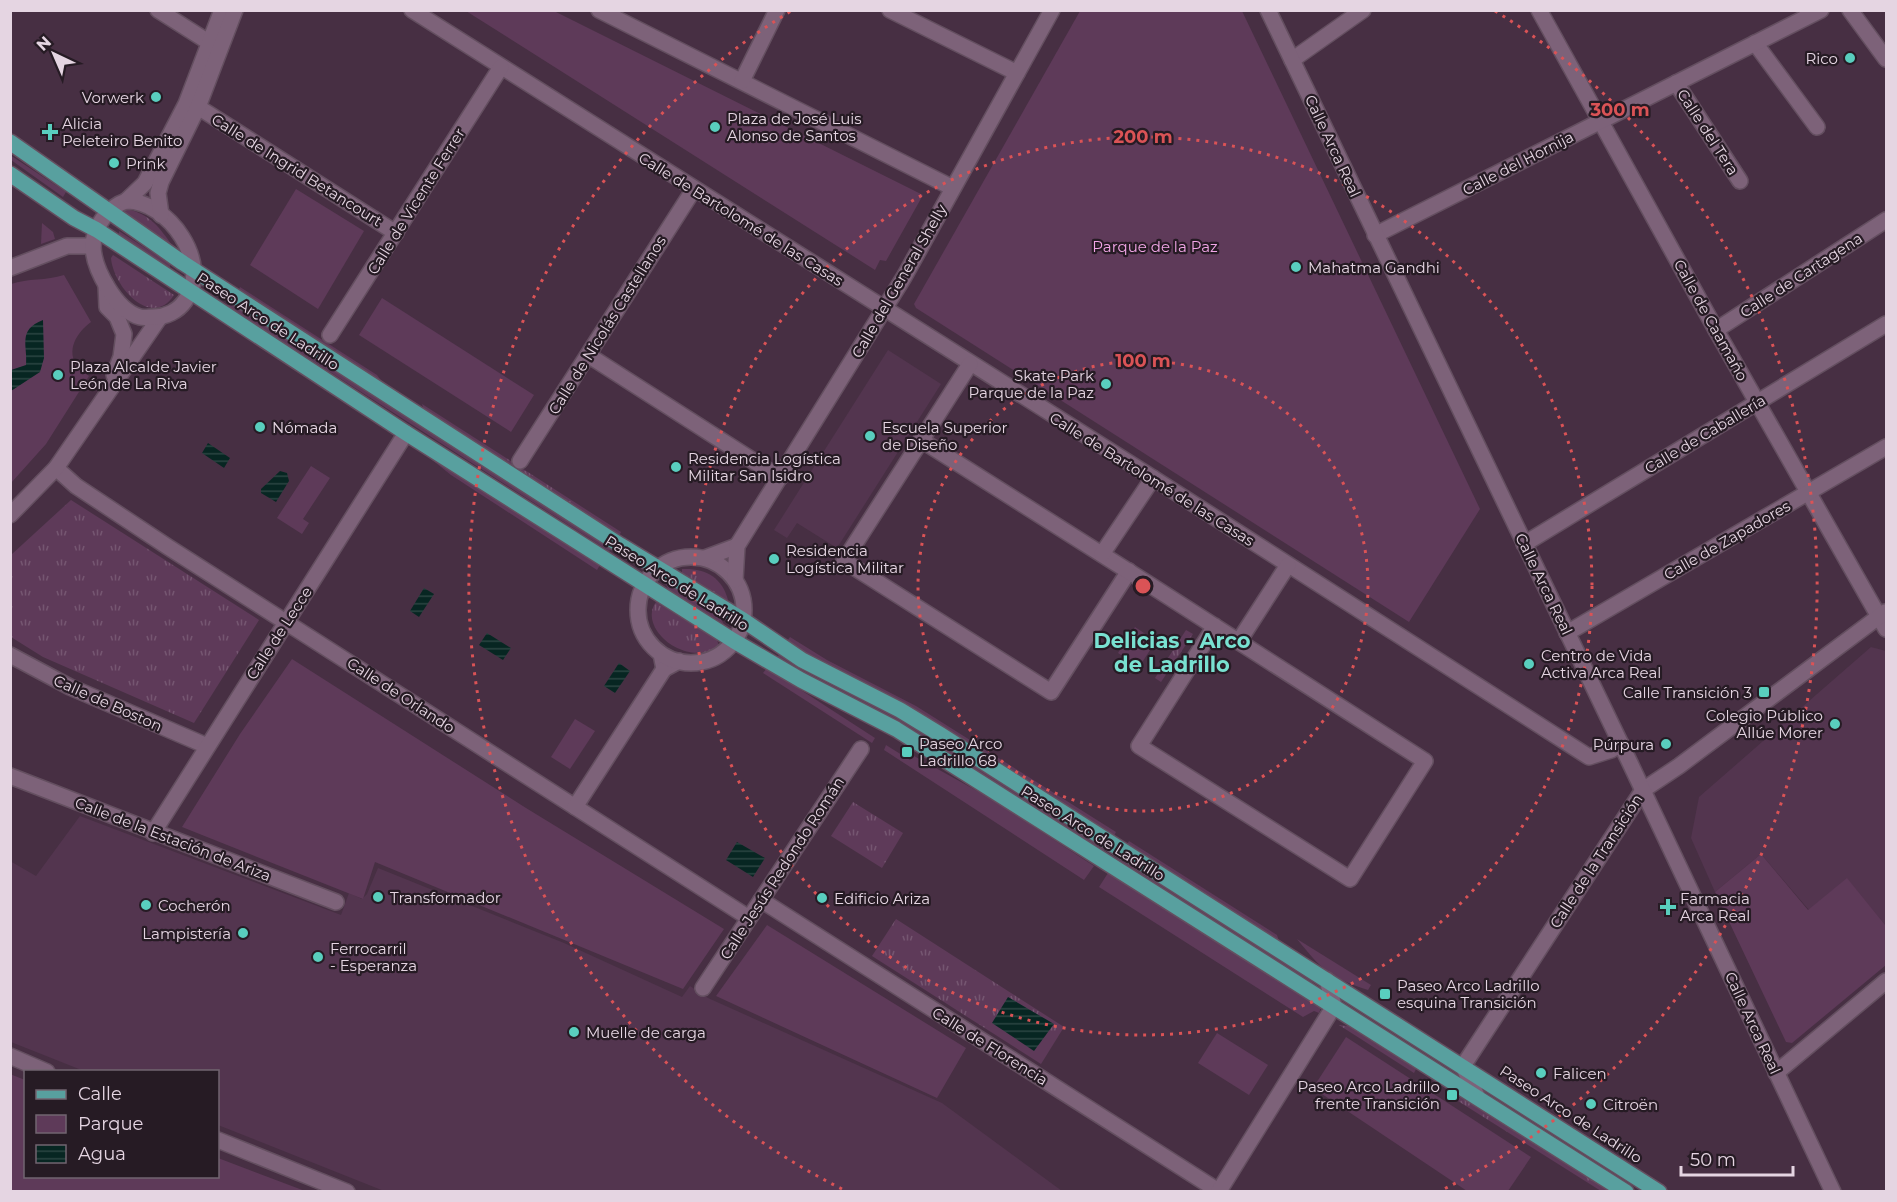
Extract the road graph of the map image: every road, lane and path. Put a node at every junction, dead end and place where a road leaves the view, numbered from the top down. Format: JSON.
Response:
{"nodes":[{"id":1,"x":158,"y":10,"type":"edge"},
{"id":2,"x":222,"y":10,"type":"edge"},
{"id":3,"x":235,"y":10,"type":"edge"},
{"id":4,"x":412,"y":10,"type":"edge"},
{"id":5,"x":599,"y":10,"type":"edge"},
{"id":6,"x":777,"y":10,"type":"edge"},
{"id":7,"x":890,"y":10,"type":"edge"},
{"id":8,"x":1052,"y":10,"type":"edge"},
{"id":9,"x":1268,"y":10,"type":"edge"},
{"id":10,"x":1363,"y":10,"type":"edge"},
{"id":11,"x":1539,"y":10,"type":"edge"},
{"id":12,"x":1821,"y":10,"type":"edge"},
{"id":13,"x":1850,"y":10,"type":"edge"},
{"id":14,"x":216,"y":43,"type":"junction"},
{"id":15,"x":1755,"y":43,"type":"junction"},
{"id":16,"x":1887,"y":59,"type":"edge"},
{"id":17,"x":1292,"y":60,"type":"junction"},
{"id":18,"x":501,"y":67,"type":"junction"},
{"id":19,"x":1017,"y":73,"type":"junction"},
{"id":20,"x":742,"y":81,"type":"junction"},
{"id":21,"x":1676,"y":83,"type":"junction"},
{"id":22,"x":198,"y":107,"type":"junction"},
{"id":23,"x":1601,"y":120,"type":"junction"},
{"id":24,"x":1817,"y":128,"type":"dead end"},
{"id":25,"x":10,"y":141,"type":"edge"},
{"id":26,"x":10,"y":174,"type":"edge"},
{"id":27,"x":1740,"y":181,"type":"dead end"},
{"id":28,"x":952,"y":188,"type":"junction"},
{"id":29,"x":694,"y":189,"type":"junction"},
{"id":30,"x":126,"y":201,"type":"junction"},
{"id":31,"x":108,"y":211,"type":"junction"},
{"id":32,"x":161,"y":215,"type":"junction"},
{"id":33,"x":1887,"y":220,"type":"edge"},
{"id":34,"x":396,"y":233,"type":"junction"},
{"id":35,"x":1376,"y":235,"type":"junction"},
{"id":36,"x":95,"y":238,"type":"junction"},
{"id":37,"x":10,"y":267,"type":"edge"},
{"id":38,"x":195,"y":271,"type":"junction"},
{"id":39,"x":106,"y":285,"type":"junction"},
{"id":40,"x":191,"y":292,"type":"junction"},
{"id":41,"x":885,"y":310,"type":"junction"},
{"id":42,"x":159,"y":317,"type":"junction"},
{"id":43,"x":1887,"y":324,"type":"edge"},
{"id":44,"x":1716,"y":330,"type":"junction"},
{"id":45,"x":330,"y":335,"type":"dead end"},
{"id":46,"x":588,"y":355,"type":"junction"},
{"id":47,"x":970,"y":364,"type":"junction"},
{"id":48,"x":107,"y":394,"type":"junction"},
{"id":49,"x":1757,"y":402,"type":"junction"},
{"id":50,"x":406,"y":433,"type":"junction"},
{"id":51,"x":921,"y":440,"type":"junction"},
{"id":52,"x":1887,"y":447,"type":"edge"},
{"id":53,"x":520,"y":461,"type":"dead end"},
{"id":54,"x":56,"y":468,"type":"junction"},
{"id":55,"x":780,"y":478,"type":"junction"},
{"id":56,"x":1153,"y":478,"type":"junction"},
{"id":57,"x":1809,"y":492,"type":"junction"},
{"id":58,"x":10,"y":515,"type":"edge"},
{"id":59,"x":1524,"y":544,"type":"junction"},
{"id":60,"x":737,"y":546,"type":"junction"},
{"id":61,"x":1102,"y":554,"type":"junction"},
{"id":62,"x":705,"y":558,"type":"junction"},
{"id":63,"x":1288,"y":565,"type":"junction"},
{"id":64,"x":657,"y":568,"type":"junction"},
{"id":65,"x":1129,"y":571,"type":"junction"},
{"id":66,"x":735,"y":580,"type":"junction"},
{"id":67,"x":645,"y":584,"type":"junction"},
{"id":68,"x":1884,"y":619,"type":"edge"},
{"id":69,"x":743,"y":620,"type":"junction"},
{"id":70,"x":286,"y":621,"type":"junction"},
{"id":71,"x":1215,"y":626,"type":"junction"},
{"id":72,"x":1567,"y":633,"type":"junction"},
{"id":73,"x":734,"y":641,"type":"junction"},
{"id":74,"x":1239,"y":641,"type":"junction"},
{"id":75,"x":10,"y":655,"type":"edge"},
{"id":76,"x":662,"y":661,"type":"junction"},
{"id":77,"x":1621,"y":744,"type":"junction"},
{"id":78,"x":207,"y":746,"type":"junction"},
{"id":79,"x":861,"y":749,"type":"dead end"},
{"id":80,"x":10,"y":776,"type":"edge"},
{"id":81,"x":1643,"y":790,"type":"junction"},
{"id":82,"x":576,"y":807,"type":"junction"},
{"id":83,"x":153,"y":833,"type":"junction"},
{"id":84,"x":761,"y":900,"type":"junction"},
{"id":85,"x":336,"y":902,"type":"dead end"},
{"id":86,"x":749,"y":918,"type":"junction"},
{"id":87,"x":1327,"y":980,"type":"junction"},
{"id":88,"x":1887,"y":981,"type":"edge"},
{"id":89,"x":703,"y":988,"type":"dead end"},
{"id":90,"x":1334,"y":1006,"type":"junction"},
{"id":91,"x":10,"y":1056,"type":"edge"},
{"id":92,"x":1463,"y":1066,"type":"junction"},
{"id":93,"x":45,"y":1070,"type":"edge"},
{"id":94,"x":1776,"y":1073,"type":"junction"},
{"id":95,"x":1477,"y":1096,"type":"junction"},
{"id":96,"x":219,"y":1140,"type":"edge"},
{"id":97,"x":347,"y":1191,"type":"edge"},
{"id":98,"x":1219,"y":1191,"type":"edge"},
{"id":99,"x":1626,"y":1191,"type":"edge"},
{"id":100,"x":1659,"y":1191,"type":"edge"},
{"id":101,"x":1833,"y":1191,"type":"edge"}],
"edges":[{"from":1,"to":14,"type":"street"},
{"from":2,"to":14,"type":"street"},
{"from":3,"to":14,"type":"street"},
{"from":4,"to":18,"type":"street","name":"Calle de Bartolomé de las Casas"},
{"from":5,"to":20,"type":"street"},
{"from":6,"to":20,"type":"street"},
{"from":7,"to":19,"type":"street"},
{"from":8,"to":19,"type":"street","name":"Calle del General Shelly"},
{"from":9,"to":17,"type":"street","name":"Calle Arca Real"},
{"from":10,"to":17,"type":"street"},
{"from":11,"to":23,"type":"street","name":"Calle de Caamaño"},
{"from":12,"to":15,"type":"street","name":"Calle del Hornija"},
{"from":13,"to":16,"type":"street"},
{"from":14,"to":22,"type":"street"},
{"from":14,"to":30,"type":"street"},
{"from":15,"to":21,"type":"street","name":"Calle del Hornija"},
{"from":15,"to":24,"type":"street"},
{"from":17,"to":35,"type":"street","name":"Calle Arca Real"},
{"from":18,"to":29,"type":"street","name":"Calle de Bartolomé de las Casas"},
{"from":18,"to":34,"type":"street","name":"Calle de Vicente Ferrer"},
{"from":19,"to":28,"type":"street","name":"Calle del General Shelly"},
{"from":20,"to":28,"type":"street"},
{"from":21,"to":23,"type":"street","name":"Calle del Hornija"},
{"from":21,"to":27,"type":"street","name":"Calle del Tera"},
{"from":22,"to":32,"type":"street"},
{"from":22,"to":34,"type":"street","name":"Calle de Ingrid Betancourt"},
{"from":23,"to":35,"type":"street","name":"Calle del Hornija"},
{"from":23,"to":44,"type":"street","name":"Calle de Caamaño"},
{"from":25,"to":31,"type":"main road","name":"Paseo Arco de Ladrillo"},
{"from":26,"to":36,"type":"main road","name":"Paseo Arco de Ladrillo"},
{"from":28,"to":41,"type":"street","name":"Calle del General Shelly"},
{"from":29,"to":41,"type":"street","name":"Calle de Bartolomé de las Casas"},
{"from":29,"to":46,"type":"street","name":"Calle de Nicolás Castellanos"},
{"from":30,"to":31,"type":"street"},
{"from":30,"to":32,"type":"street"},
{"from":31,"to":36,"type":"street"},
{"from":31,"to":38,"type":"main road","name":"Paseo Arco de Ladrillo"},
{"from":32,"to":38,"type":"street"},
{"from":33,"to":44,"type":"street","name":"Calle de Cartagena"},
{"from":34,"to":45,"type":"street","name":"Calle de Vicente Ferrer"},
{"from":35,"to":59,"type":"street","name":"Calle Arca Real"},
{"from":36,"to":37,"type":"street"},
{"from":36,"to":39,"type":"street"},
{"from":36,"to":40,"type":"main road","name":"Paseo Arco de Ladrillo"},
{"from":38,"to":40,"type":"street"},
{"from":38,"to":64,"type":"main road","name":"Paseo Arco de Ladrillo"},
{"from":39,"to":42,"type":"street"},
{"from":39,"to":48,"type":"street"},
{"from":40,"to":42,"type":"street"},
{"from":40,"to":50,"type":"main road","name":"Paseo Arco de Ladrillo"},
{"from":41,"to":47,"type":"street","name":"Calle de Bartolomé de las Casas"},
{"from":41,"to":55,"type":"street","name":"Calle del General Shelly"},
{"from":42,"to":48,"type":"street"},
{"from":43,"to":49,"type":"street","name":"Calle de Caballería"},
{"from":44,"to":49,"type":"street","name":"Calle de Caamaño"},
{"from":46,"to":53,"type":"street","name":"Calle de Nicolás Castellanos"},
{"from":46,"to":55,"type":"street"},
{"from":47,"to":51,"type":"street"},
{"from":47,"to":56,"type":"street","name":"Calle de Bartolomé de las Casas"},
{"from":48,"to":54,"type":"street"},
{"from":49,"to":57,"type":"street","name":"Calle de Caamaño"},
{"from":49,"to":59,"type":"street","name":"Calle de Caballería"},
{"from":50,"to":67,"type":"main road","name":"Paseo Arco de Ladrillo"},
{"from":50,"to":70,"type":"street","name":"Calle de Lecce"},
{"from":51,"to":61,"type":"street"},
{"from":51,"to":65,"type":"street"},
{"from":52,"to":57,"type":"street","name":"Calle de Zapadores"},
{"from":54,"to":58,"type":"street"},
{"from":54,"to":70,"type":"street","name":"Calle de Orlando"},
{"from":55,"to":60,"type":"street","name":"Calle del General Shelly"},
{"from":56,"to":61,"type":"street"},
{"from":56,"to":63,"type":"street","name":"Calle de Bartolomé de las Casas"},
{"from":57,"to":68,"type":"street","name":"Calle de Caamaño"},
{"from":57,"to":72,"type":"street","name":"Calle de Zapadores"},
{"from":59,"to":72,"type":"street","name":"Calle Arca Real"},
{"from":60,"to":62,"type":"street"},
{"from":60,"to":66,"type":"street","name":"Calle del General Shelly"},
{"from":61,"to":65,"type":"street"},
{"from":62,"to":64,"type":"street"},
{"from":62,"to":66,"type":"street"},
{"from":63,"to":74,"type":"street"},
{"from":63,"to":77,"type":"street","name":"Calle de Bartolomé de las Casas"},
{"from":64,"to":67,"type":"street"},
{"from":64,"to":69,"type":"main road","name":"Paseo Arco de Ladrillo"},
{"from":65,"to":71,"type":"street"},
{"from":66,"to":69,"type":"street","name":"Calle del General Shelly"},
{"from":67,"to":73,"type":"main road","name":"Paseo Arco de Ladrillo"},
{"from":67,"to":76,"type":"street"},
{"from":68,"to":81,"type":"street","name":"Calle de la Transición"},
{"from":69,"to":73,"type":"street"},
{"from":69,"to":87,"type":"main road","name":"Paseo Arco de Ladrillo"},
{"from":70,"to":78,"type":"street","name":"Calle de Lecce"},
{"from":70,"to":82,"type":"street","name":"Calle de Orlando"},
{"from":71,"to":74,"type":"street"},
{"from":71,"to":74,"type":"street"},
{"from":72,"to":77,"type":"street","name":"Calle Arca Real"},
{"from":73,"to":76,"type":"street"},
{"from":73,"to":90,"type":"main road","name":"Paseo Arco de Ladrillo"},
{"from":75,"to":78,"type":"street","name":"Calle de Boston"},
{"from":76,"to":82,"type":"street"},
{"from":77,"to":81,"type":"street","name":"Calle Arca Real"},
{"from":78,"to":83,"type":"street","name":"Calle de Lecce"},
{"from":79,"to":84,"type":"street","name":"Calle Jesús Redondo Román"},
{"from":80,"to":83,"type":"street","name":"Calle de la Estación de Ariza"},
{"from":81,"to":92,"type":"street","name":"Calle de la Transición"},
{"from":81,"to":94,"type":"street","name":"Calle Arca Real"},
{"from":82,"to":86,"type":"street","name":"Calle de Orlando"},
{"from":83,"to":85,"type":"street","name":"Calle de la Estación de Ariza"},
{"from":84,"to":86,"type":"street","name":"Calle Jesús Redondo Román"},
{"from":84,"to":98,"type":"street","name":"Calle de Florencia"},
{"from":86,"to":89,"type":"street","name":"Calle Jesús Redondo Román"},
{"from":87,"to":90,"type":"street"},
{"from":87,"to":92,"type":"main road","name":"Paseo Arco de Ladrillo"},
{"from":88,"to":94,"type":"street"},
{"from":90,"to":95,"type":"main road","name":"Paseo Arco de Ladrillo"},
{"from":90,"to":98,"type":"street"},
{"from":91,"to":93,"type":"street"},
{"from":92,"to":95,"type":"street"},
{"from":92,"to":100,"type":"main road","name":"Paseo Arco de Ladrillo"},
{"from":94,"to":101,"type":"street","name":"Calle Arca Real"},
{"from":95,"to":99,"type":"main road","name":"Paseo Arco de Ladrillo"},
{"from":96,"to":97,"type":"street"}]}
